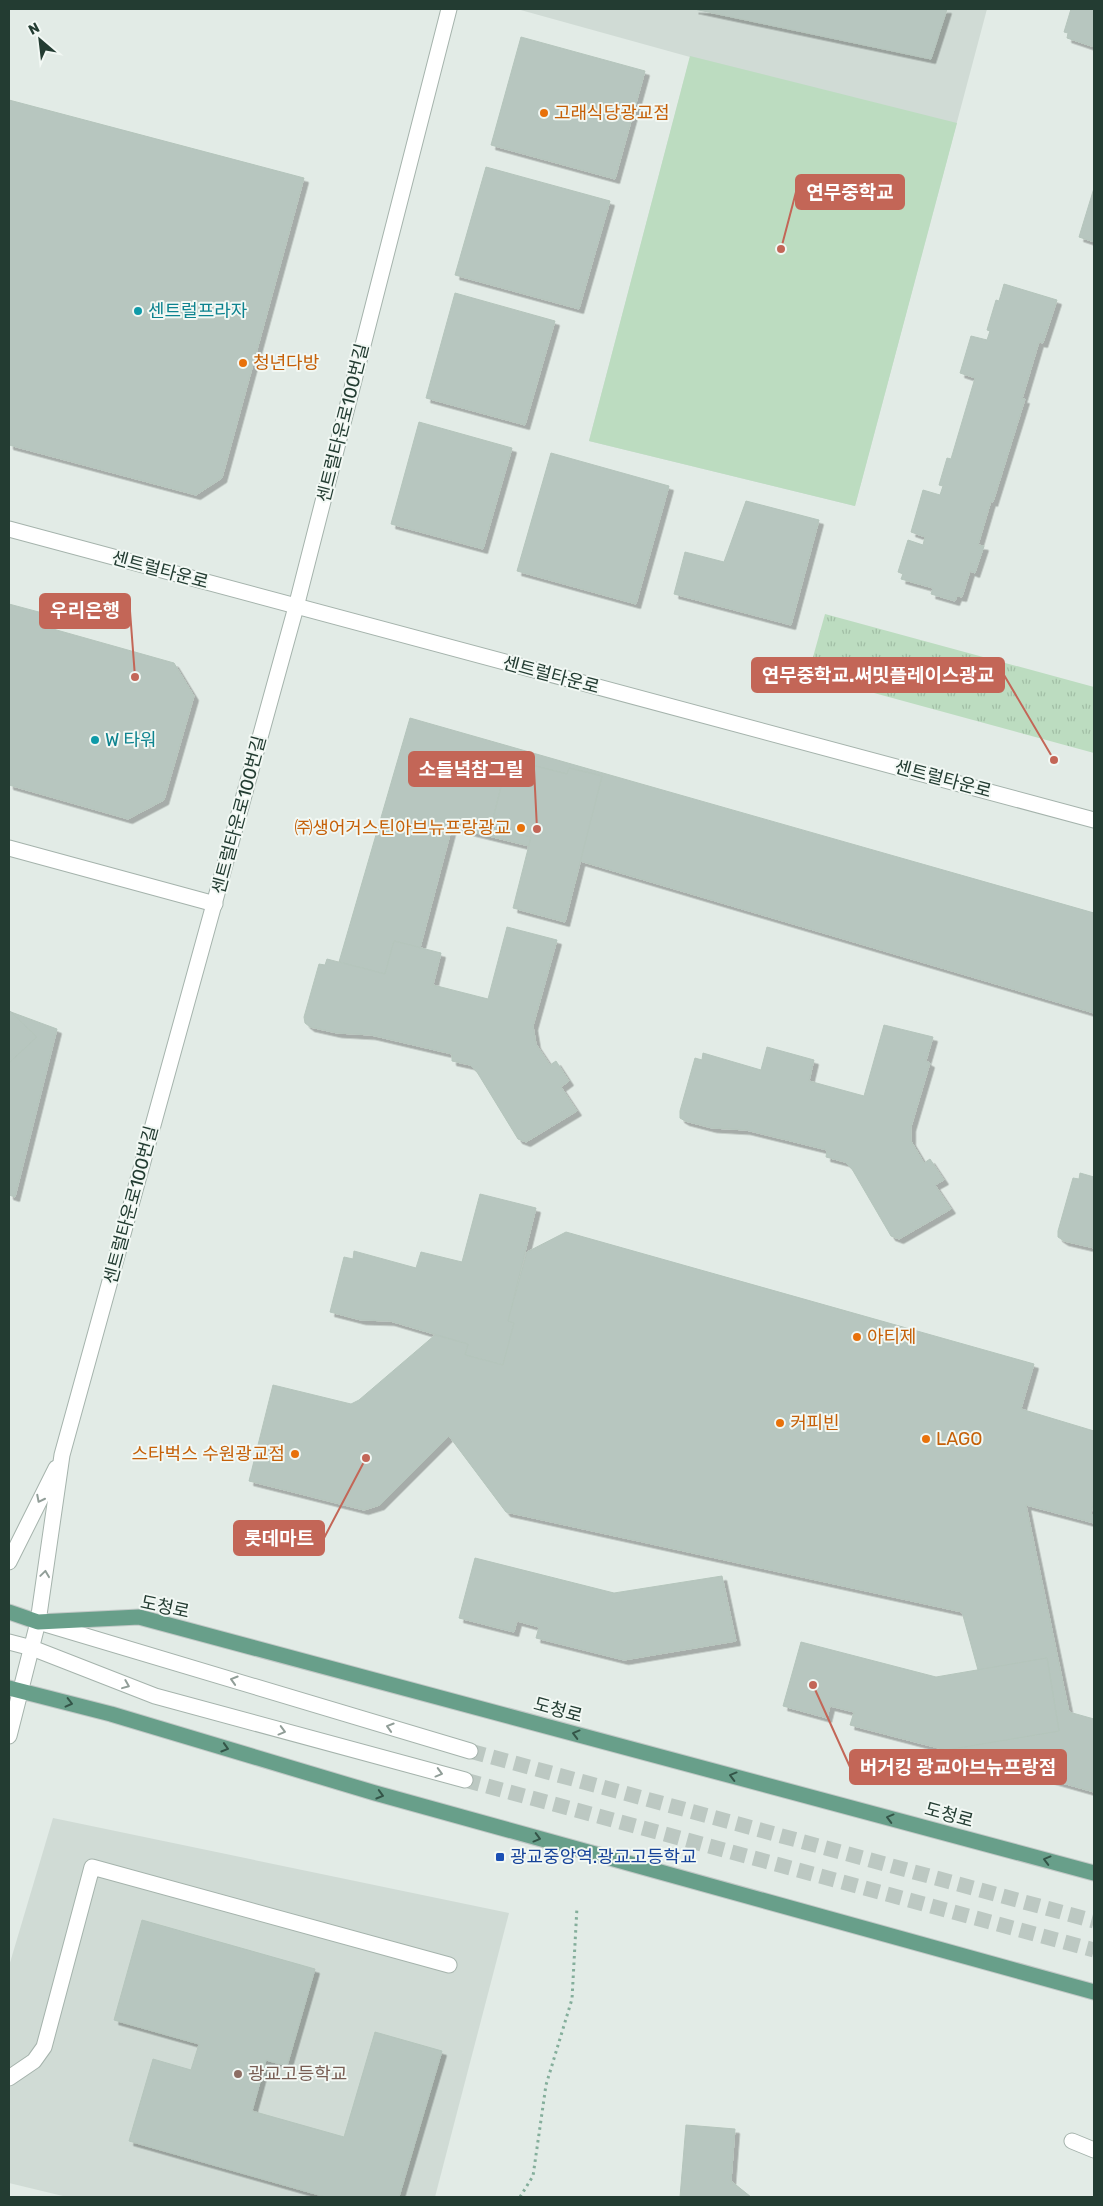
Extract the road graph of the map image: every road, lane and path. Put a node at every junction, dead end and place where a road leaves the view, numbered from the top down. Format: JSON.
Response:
{"nodes":[{"id":1,"x":449,"y":9,"type":"edge"},
{"id":2,"x":9,"y":529,"type":"edge"},
{"id":3,"x":296,"y":607,"type":"junction"},
{"id":4,"x":1094,"y":820,"type":"edge"},
{"id":5,"x":9,"y":848,"type":"edge"},
{"id":6,"x":215,"y":904,"type":"junction"},
{"id":7,"x":62,"y":1456,"type":"junction"},
{"id":8,"x":9,"y":1562,"type":"edge"},
{"id":9,"x":9,"y":1612,"type":"edge"},
{"id":10,"x":38,"y":1622,"type":"junction"},
{"id":11,"x":9,"y":1642,"type":"edge"},
{"id":12,"x":32,"y":1648,"type":"junction"},
{"id":13,"x":15,"y":1689,"type":"edge"},
{"id":14,"x":9,"y":1736,"type":"edge"},
{"id":15,"x":470,"y":1751,"type":"tunnel mouth"},
{"id":16,"x":465,"y":1780,"type":"tunnel mouth"},
{"id":17,"x":1094,"y":1873,"type":"edge"},
{"id":18,"x":577,"y":1907,"type":"dead end"},
{"id":19,"x":449,"y":1965,"type":"dead end"},
{"id":20,"x":1094,"y":1992,"type":"edge"},
{"id":21,"x":9,"y":2078,"type":"edge"},
{"id":22,"x":1072,"y":2141,"type":"dead end"},
{"id":23,"x":1094,"y":2150,"type":"edge"},
{"id":24,"x":520,"y":2197,"type":"edge"}],
"edges":[{"from":1,"to":3,"type":"street","name":"센트럴타운로100번길"},
{"from":2,"to":3,"type":"street","name":"센트럴타운로"},
{"from":3,"to":4,"type":"street","name":"센트럴타운로"},
{"from":3,"to":6,"type":"street","name":"센트럴타운로100번길"},
{"from":5,"to":6,"type":"street"},
{"from":6,"to":7,"type":"street","name":"센트럴타운로100번길"},
{"from":7,"to":8,"type":"street","one_way":true},
{"from":10,"to":7,"type":"street","name":"센트럴타운로100번길","one_way":true},
{"from":9,"to":10,"type":"main road","name":"도청로"},
{"from":10,"to":12,"type":"street","name":"센트럴타운로100번길"},
{"from":15,"to":10,"type":"street","one_way":true},
{"from":17,"to":10,"type":"main road","name":"도청로","one_way":true},
{"from":11,"to":12,"type":"street"},
{"from":12,"to":13,"type":"street","name":"센트럴타운로100번길"},
{"from":12,"to":16,"type":"street","one_way":true},
{"from":13,"to":14,"type":"street","name":"센트럴타운로100번길"},
{"from":13,"to":20,"type":"main road","one_way":true},
{"from":18,"to":24,"type":"path"},
{"from":19,"to":21,"type":"street"},
{"from":22,"to":23,"type":"street"}]}
